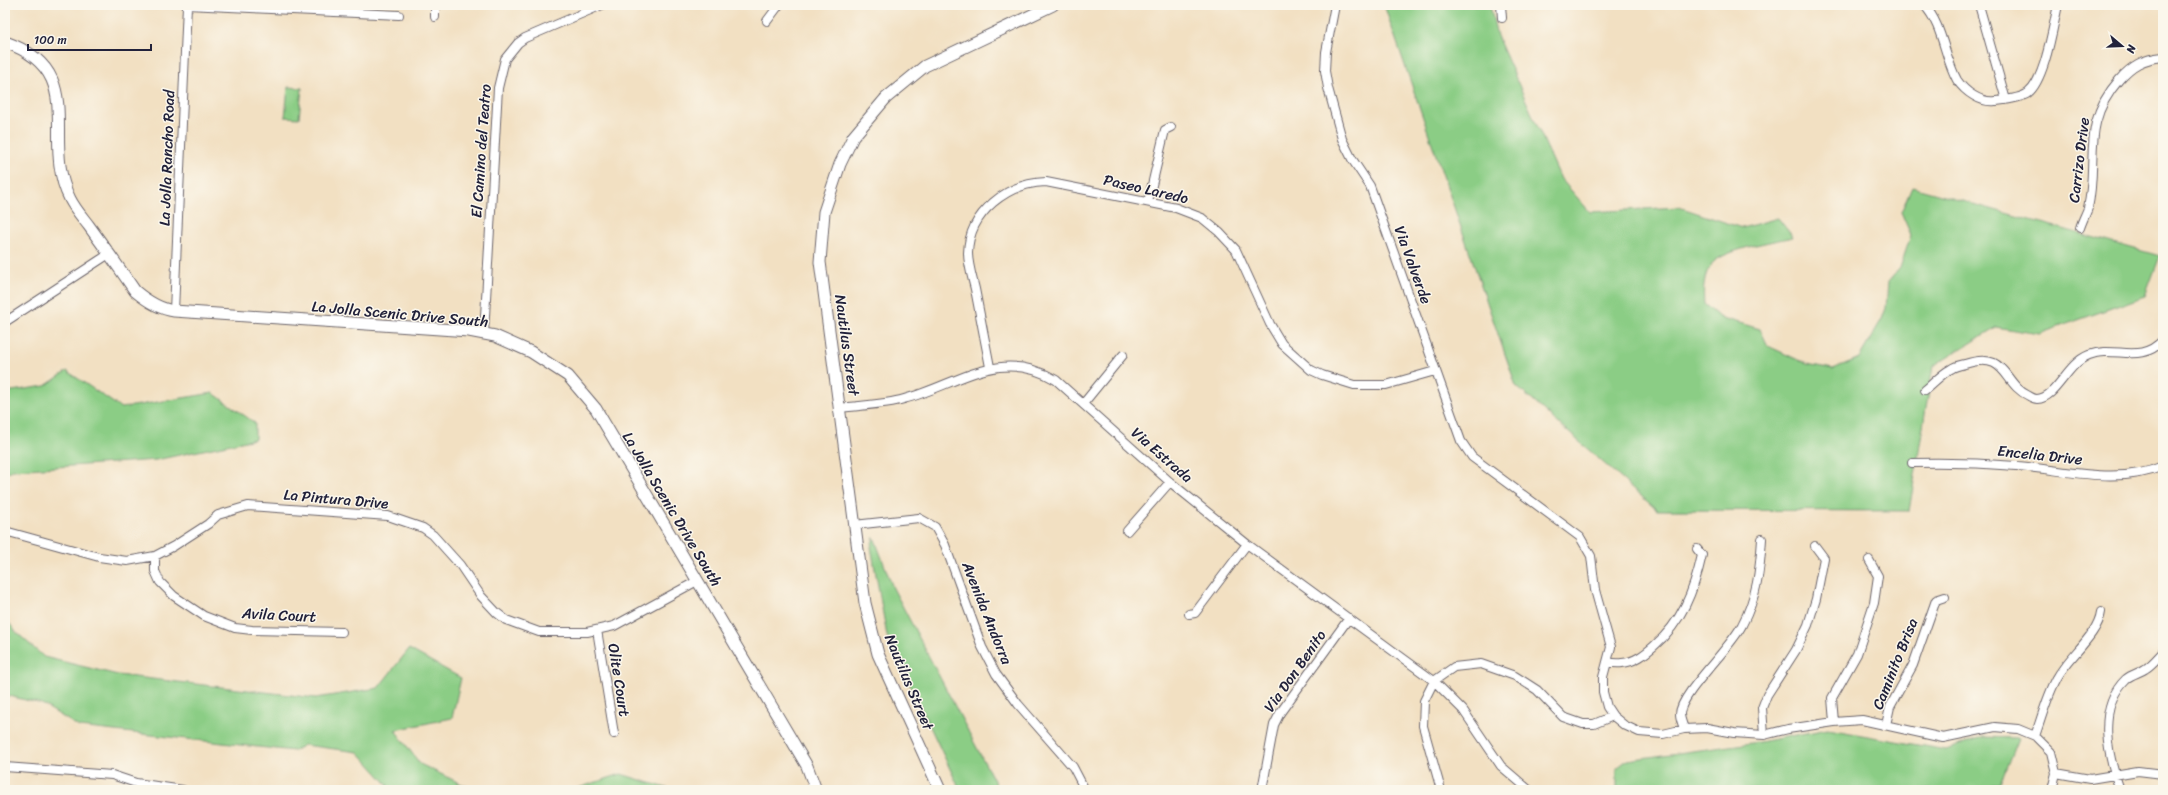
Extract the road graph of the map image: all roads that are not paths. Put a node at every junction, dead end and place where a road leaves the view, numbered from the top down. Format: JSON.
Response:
{"nodes":[{"id":1,"x":187,"y":5,"type":"edge"},
{"id":2,"x":435,"y":5,"type":"edge"},
{"id":3,"x":602,"y":5,"type":"edge"},
{"id":4,"x":779,"y":5,"type":"edge"},
{"id":5,"x":1053,"y":5,"type":"edge"},
{"id":6,"x":1334,"y":5,"type":"edge"},
{"id":7,"x":1502,"y":5,"type":"edge"},
{"id":8,"x":1924,"y":5,"type":"edge"},
{"id":9,"x":1979,"y":5,"type":"edge"},
{"id":10,"x":2058,"y":5,"type":"edge"},
{"id":11,"x":399,"y":15,"type":"dead end"},
{"id":12,"x":435,"y":17,"type":"dead end"},
{"id":13,"x":1502,"y":18,"type":"dead end"},
{"id":14,"x":767,"y":21,"type":"dead end"},
{"id":15,"x":5,"y":42,"type":"edge"},
{"id":16,"x":2163,"y":57,"type":"edge"},
{"id":17,"x":2006,"y":100,"type":"junction"},
{"id":18,"x":1171,"y":127,"type":"dead end"},
{"id":19,"x":1148,"y":202,"type":"junction"},
{"id":20,"x":2080,"y":228,"type":"dead end"},
{"id":21,"x":109,"y":254,"type":"junction"},
{"id":22,"x":174,"y":312,"type":"junction"},
{"id":23,"x":5,"y":322,"type":"edge"},
{"id":24,"x":484,"y":334,"type":"junction"},
{"id":25,"x":2163,"y":340,"type":"edge"},
{"id":26,"x":1124,"y":355,"type":"dead end"},
{"id":27,"x":990,"y":367,"type":"junction"},
{"id":28,"x":1435,"y":372,"type":"junction"},
{"id":29,"x":1925,"y":390,"type":"dead end"},
{"id":30,"x":1083,"y":404,"type":"junction"},
{"id":31,"x":840,"y":408,"type":"junction"},
{"id":32,"x":1912,"y":463,"type":"dead end"},
{"id":33,"x":2163,"y":466,"type":"edge"},
{"id":34,"x":1170,"y":482,"type":"junction"},
{"id":35,"x":854,"y":525,"type":"junction"},
{"id":36,"x":5,"y":531,"type":"edge"},
{"id":37,"x":1127,"y":531,"type":"dead end"},
{"id":38,"x":1762,"y":539,"type":"dead end"},
{"id":39,"x":1247,"y":544,"type":"junction"},
{"id":40,"x":1815,"y":546,"type":"dead end"},
{"id":41,"x":1697,"y":549,"type":"dead end"},
{"id":42,"x":155,"y":556,"type":"junction"},
{"id":43,"x":1869,"y":560,"type":"dead end"},
{"id":44,"x":697,"y":581,"type":"junction"},
{"id":45,"x":1945,"y":597,"type":"dead end"},
{"id":46,"x":2101,"y":612,"type":"dead end"},
{"id":47,"x":1189,"y":614,"type":"dead end"},
{"id":48,"x":1349,"y":618,"type":"junction"},
{"id":49,"x":597,"y":630,"type":"junction"},
{"id":50,"x":342,"y":632,"type":"dead end"},
{"id":51,"x":2163,"y":652,"type":"edge"},
{"id":52,"x":1607,"y":662,"type":"junction"},
{"id":53,"x":1434,"y":681,"type":"junction"},
{"id":54,"x":1613,"y":716,"type":"junction"},
{"id":55,"x":1834,"y":722,"type":"junction"},
{"id":56,"x":1886,"y":725,"type":"junction"},
{"id":57,"x":1684,"y":729,"type":"junction"},
{"id":58,"x":614,"y":734,"type":"dead end"},
{"id":59,"x":1764,"y":735,"type":"junction"},
{"id":60,"x":2035,"y":736,"type":"junction"},
{"id":61,"x":5,"y":767,"type":"edge"},
{"id":62,"x":2056,"y":773,"type":"junction"},
{"id":63,"x":2163,"y":774,"type":"edge"},
{"id":64,"x":2115,"y":776,"type":"junction"},
{"id":65,"x":183,"y":790,"type":"edge"},
{"id":66,"x":816,"y":790,"type":"edge"},
{"id":67,"x":940,"y":790,"type":"edge"},
{"id":68,"x":1085,"y":790,"type":"edge"},
{"id":69,"x":1262,"y":790,"type":"edge"},
{"id":70,"x":1441,"y":790,"type":"edge"},
{"id":71,"x":1529,"y":790,"type":"edge"},
{"id":72,"x":2052,"y":790,"type":"edge"},
{"id":73,"x":2120,"y":790,"type":"edge"}],
"edges":[{"from":1,"to":11,"type":"street"},
{"from":1,"to":22,"type":"street","name":"La Jolla Rancho Road"},
{"from":2,"to":12,"type":"street"},
{"from":3,"to":24,"type":"street","name":"El Camino del Teatro"},
{"from":4,"to":14,"type":"street"},
{"from":5,"to":31,"type":"street","name":"Nautilus Street"},
{"from":6,"to":28,"type":"street","name":"Via Valverde"},
{"from":7,"to":13,"type":"street"},
{"from":8,"to":17,"type":"street"},
{"from":9,"to":17,"type":"street"},
{"from":10,"to":17,"type":"street"},
{"from":15,"to":21,"type":"street","name":"La Jolla Scenic Drive South"},
{"from":16,"to":20,"type":"street","name":"Carrizo Drive"},
{"from":18,"to":19,"type":"street"},
{"from":19,"to":27,"type":"street","name":"Paseo Laredo"},
{"from":19,"to":28,"type":"street","name":"Paseo Laredo"},
{"from":21,"to":22,"type":"street","name":"La Jolla Scenic Drive South"},
{"from":21,"to":23,"type":"street"},
{"from":22,"to":24,"type":"street","name":"La Jolla Scenic Drive South"},
{"from":24,"to":44,"type":"street","name":"La Jolla Scenic Drive South"},
{"from":25,"to":29,"type":"street"},
{"from":26,"to":30,"type":"street"},
{"from":27,"to":30,"type":"street","name":"Via Estrada"},
{"from":27,"to":31,"type":"street","name":"Via Estrada"},
{"from":28,"to":52,"type":"street","name":"Via Valverde"},
{"from":30,"to":34,"type":"street","name":"Via Estrada"},
{"from":31,"to":35,"type":"street","name":"Nautilus Street"},
{"from":32,"to":33,"type":"street","name":"Encelia Drive"},
{"from":34,"to":37,"type":"street"},
{"from":34,"to":39,"type":"street","name":"Via Estrada"},
{"from":35,"to":67,"type":"street","name":"Nautilus Street"},
{"from":35,"to":68,"type":"street","name":"Avenida Andorra"},
{"from":36,"to":42,"type":"street","name":"La Pintura Drive"},
{"from":38,"to":57,"type":"street"},
{"from":39,"to":47,"type":"street"},
{"from":39,"to":48,"type":"street","name":"Via Estrada"},
{"from":40,"to":59,"type":"street"},
{"from":41,"to":52,"type":"street"},
{"from":42,"to":49,"type":"street","name":"La Pintura Drive"},
{"from":42,"to":50,"type":"street","name":"Avila Court"},
{"from":43,"to":55,"type":"street"},
{"from":44,"to":49,"type":"street","name":"La Pintura Drive"},
{"from":44,"to":66,"type":"street","name":"La Jolla Scenic Drive South"},
{"from":45,"to":56,"type":"street","name":"Caminito Brisa"},
{"from":46,"to":60,"type":"street"},
{"from":48,"to":53,"type":"street","name":"Via Estrada"},
{"from":48,"to":69,"type":"street","name":"Via Don Benito"},
{"from":49,"to":58,"type":"street","name":"Olite Court"},
{"from":51,"to":64,"type":"street"},
{"from":52,"to":54,"type":"street","name":"Via Valverde"},
{"from":53,"to":54,"type":"street"},
{"from":53,"to":70,"type":"street"},
{"from":53,"to":71,"type":"street","name":"Via Estrada"},
{"from":54,"to":57,"type":"street"},
{"from":55,"to":56,"type":"street"},
{"from":55,"to":59,"type":"street"},
{"from":56,"to":60,"type":"street"},
{"from":57,"to":59,"type":"street"},
{"from":60,"to":62,"type":"street"},
{"from":61,"to":65,"type":"street"},
{"from":62,"to":64,"type":"street"},
{"from":62,"to":72,"type":"street"},
{"from":63,"to":64,"type":"street"},
{"from":64,"to":73,"type":"street"}]}
